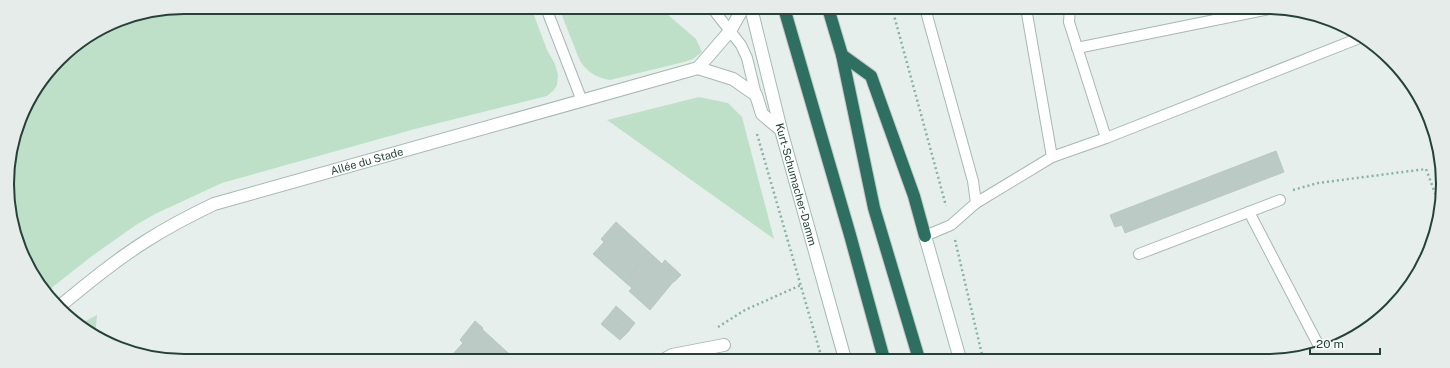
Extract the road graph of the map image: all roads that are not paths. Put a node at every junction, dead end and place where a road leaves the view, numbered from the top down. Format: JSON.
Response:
{"nodes":[{"id":1,"x":548,"y":14,"type":"edge"},
{"id":2,"x":717,"y":14,"type":"edge"},
{"id":3,"x":740,"y":14,"type":"edge"},
{"id":4,"x":752,"y":14,"type":"edge"},
{"id":5,"x":786,"y":14,"type":"edge"},
{"id":6,"x":830,"y":14,"type":"edge"},
{"id":7,"x":927,"y":14,"type":"edge"},
{"id":8,"x":1027,"y":14,"type":"edge"},
{"id":9,"x":1070,"y":14,"type":"edge"},
{"id":10,"x":1240,"y":14,"type":"edge"},
{"id":11,"x":730,"y":31,"type":"junction"},
{"id":12,"x":1355,"y":40,"type":"edge"},
{"id":13,"x":1077,"y":48,"type":"junction"},
{"id":14,"x":842,"y":55,"type":"junction"},
{"id":15,"x":698,"y":68,"type":"junction"},
{"id":16,"x":756,"y":95,"type":"junction"},
{"id":17,"x":582,"y":101,"type":"junction"},
{"id":18,"x":781,"y":130,"type":"junction"},
{"id":19,"x":1106,"y":138,"type":"junction"},
{"id":20,"x":1052,"y":157,"type":"junction"},
{"id":21,"x":1280,"y":200,"type":"road end"},
{"id":22,"x":976,"y":203,"type":"junction"},
{"id":23,"x":1249,"y":212,"type":"junction"},
{"id":24,"x":925,"y":236,"type":"junction"},
{"id":25,"x":1139,"y":254,"type":"dead end"},
{"id":26,"x":65,"y":305,"type":"edge"},
{"id":27,"x":724,"y":345,"type":"dead end"},
{"id":28,"x":1319,"y":346,"type":"edge"},
{"id":29,"x":677,"y":354,"type":"edge"},
{"id":30,"x":843,"y":354,"type":"edge"},
{"id":31,"x":882,"y":354,"type":"edge"},
{"id":32,"x":917,"y":354,"type":"edge"},
{"id":33,"x":958,"y":354,"type":"edge"}],
"edges":[{"from":1,"to":17,"type":"lane"},
{"from":2,"to":11,"type":"lane"},
{"from":3,"to":11,"type":"street"},
{"from":4,"to":18,"type":"street","name":"Kurt-Schumacher-Damm"},
{"from":5,"to":31,"type":"highway"},
{"from":6,"to":14,"type":"highway"},
{"from":7,"to":22,"type":"lane"},
{"from":8,"to":20,"type":"lane"},
{"from":9,"to":13,"type":"lane"},
{"from":10,"to":13,"type":"lane"},
{"from":11,"to":15,"type":"street"},
{"from":11,"to":16,"type":"lane"},
{"from":12,"to":19,"type":"lane"},
{"from":13,"to":19,"type":"lane"},
{"from":14,"to":24,"type":"highway"},
{"from":14,"to":32,"type":"highway"},
{"from":15,"to":16,"type":"street"},
{"from":15,"to":17,"type":"street","name":"Allée du Stade"},
{"from":16,"to":18,"type":"street"},
{"from":17,"to":26,"type":"street","name":"Allée du Stade"},
{"from":18,"to":30,"type":"street","name":"Kurt-Schumacher-Damm"},
{"from":19,"to":20,"type":"lane"},
{"from":20,"to":22,"type":"lane"},
{"from":21,"to":23,"type":"lane"},
{"from":22,"to":24,"type":"lane"},
{"from":23,"to":25,"type":"lane"},
{"from":23,"to":28,"type":"lane"},
{"from":24,"to":33,"type":"street"},
{"from":27,"to":29,"type":"street"}]}
